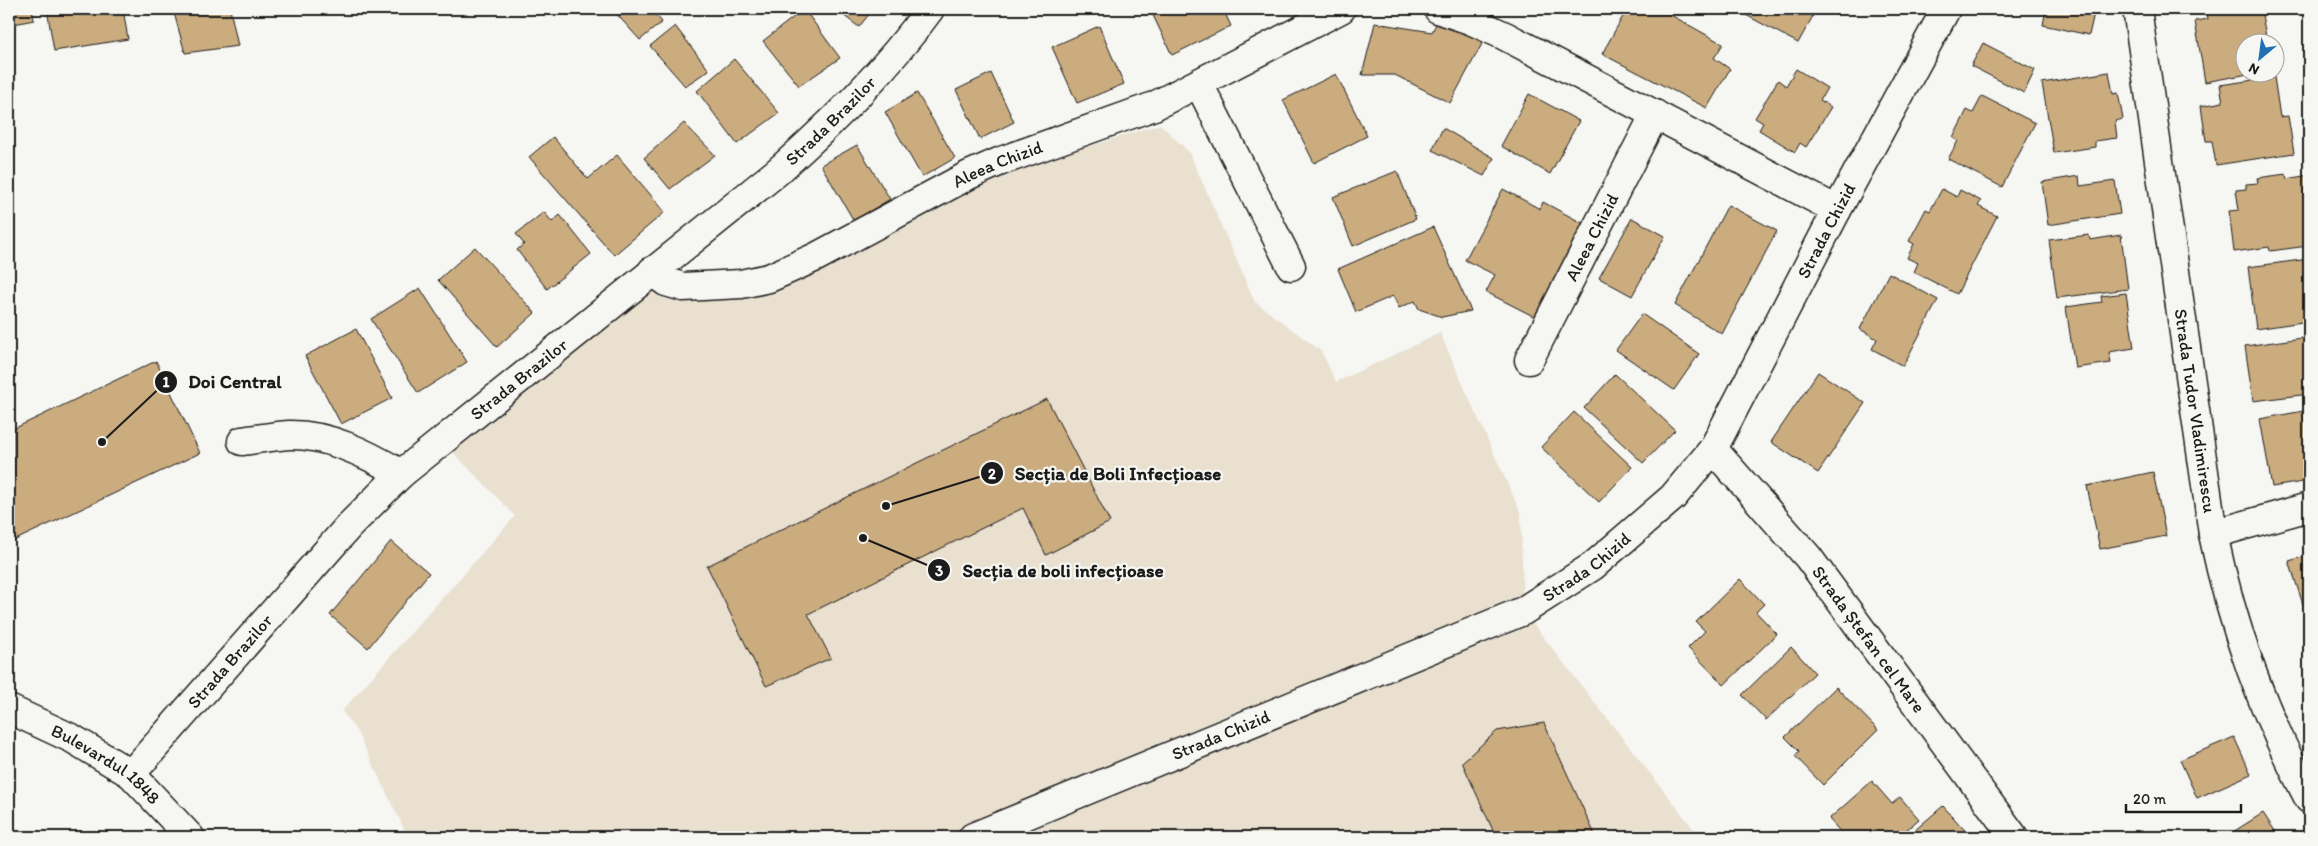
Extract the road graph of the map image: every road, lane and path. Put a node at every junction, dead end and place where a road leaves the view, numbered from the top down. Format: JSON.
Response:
{"nodes":[{"id":1,"x":930,"y":9,"type":"edge"},
{"id":2,"x":1341,"y":9,"type":"edge"},
{"id":3,"x":1438,"y":9,"type":"edge"},
{"id":4,"x":1946,"y":9,"type":"edge"},
{"id":5,"x":2137,"y":9,"type":"edge"},
{"id":6,"x":1199,"y":84,"type":"junction"},
{"id":7,"x":1655,"y":114,"type":"junction"},
{"id":8,"x":1837,"y":210,"type":"junction"},
{"id":9,"x":1290,"y":266,"type":"dead end"},
{"id":10,"x":652,"y":271,"type":"junction"},
{"id":11,"x":1529,"y":360,"type":"dead end"},
{"id":12,"x":242,"y":441,"type":"dead end"},
{"id":13,"x":1713,"y":449,"type":"junction"},
{"id":14,"x":401,"y":474,"type":"junction"},
{"id":15,"x":2309,"y":507,"type":"edge"},
{"id":16,"x":2213,"y":534,"type":"junction"},
{"id":17,"x":9,"y":709,"type":"edge"},
{"id":18,"x":131,"y":774,"type":"junction"},
{"id":19,"x":2309,"y":799,"type":"edge"},
{"id":20,"x":190,"y":837,"type":"edge"},
{"id":21,"x":973,"y":837,"type":"edge"},
{"id":22,"x":2014,"y":837,"type":"edge"}],
"edges":[{"from":1,"to":10,"type":"street","name":"Strada Brazilor"},
{"from":2,"to":6,"type":"street","name":"Aleea Chizid"},
{"from":3,"to":7,"type":"street"},
{"from":4,"to":8,"type":"street","name":"Strada Chizid"},
{"from":5,"to":16,"type":"street","name":"Strada Tudor Vladimirescu"},
{"from":6,"to":9,"type":"street"},
{"from":6,"to":10,"type":"street","name":"Aleea Chizid"},
{"from":7,"to":8,"type":"street"},
{"from":7,"to":11,"type":"street","name":"Aleea Chizid"},
{"from":8,"to":13,"type":"street","name":"Strada Chizid"},
{"from":10,"to":14,"type":"street","name":"Strada Brazilor"},
{"from":12,"to":14,"type":"street"},
{"from":13,"to":21,"type":"street","name":"Strada Chizid"},
{"from":13,"to":22,"type":"street","name":"Strada Ștefan cel Mare"},
{"from":14,"to":18,"type":"street","name":"Strada Brazilor"},
{"from":15,"to":16,"type":"street"},
{"from":16,"to":19,"type":"street","name":"Strada Tudor Vladimirescu"},
{"from":17,"to":18,"type":"street","name":"Bulevardul 1848"},
{"from":18,"to":20,"type":"street","name":"Bulevardul 1848"}]}
